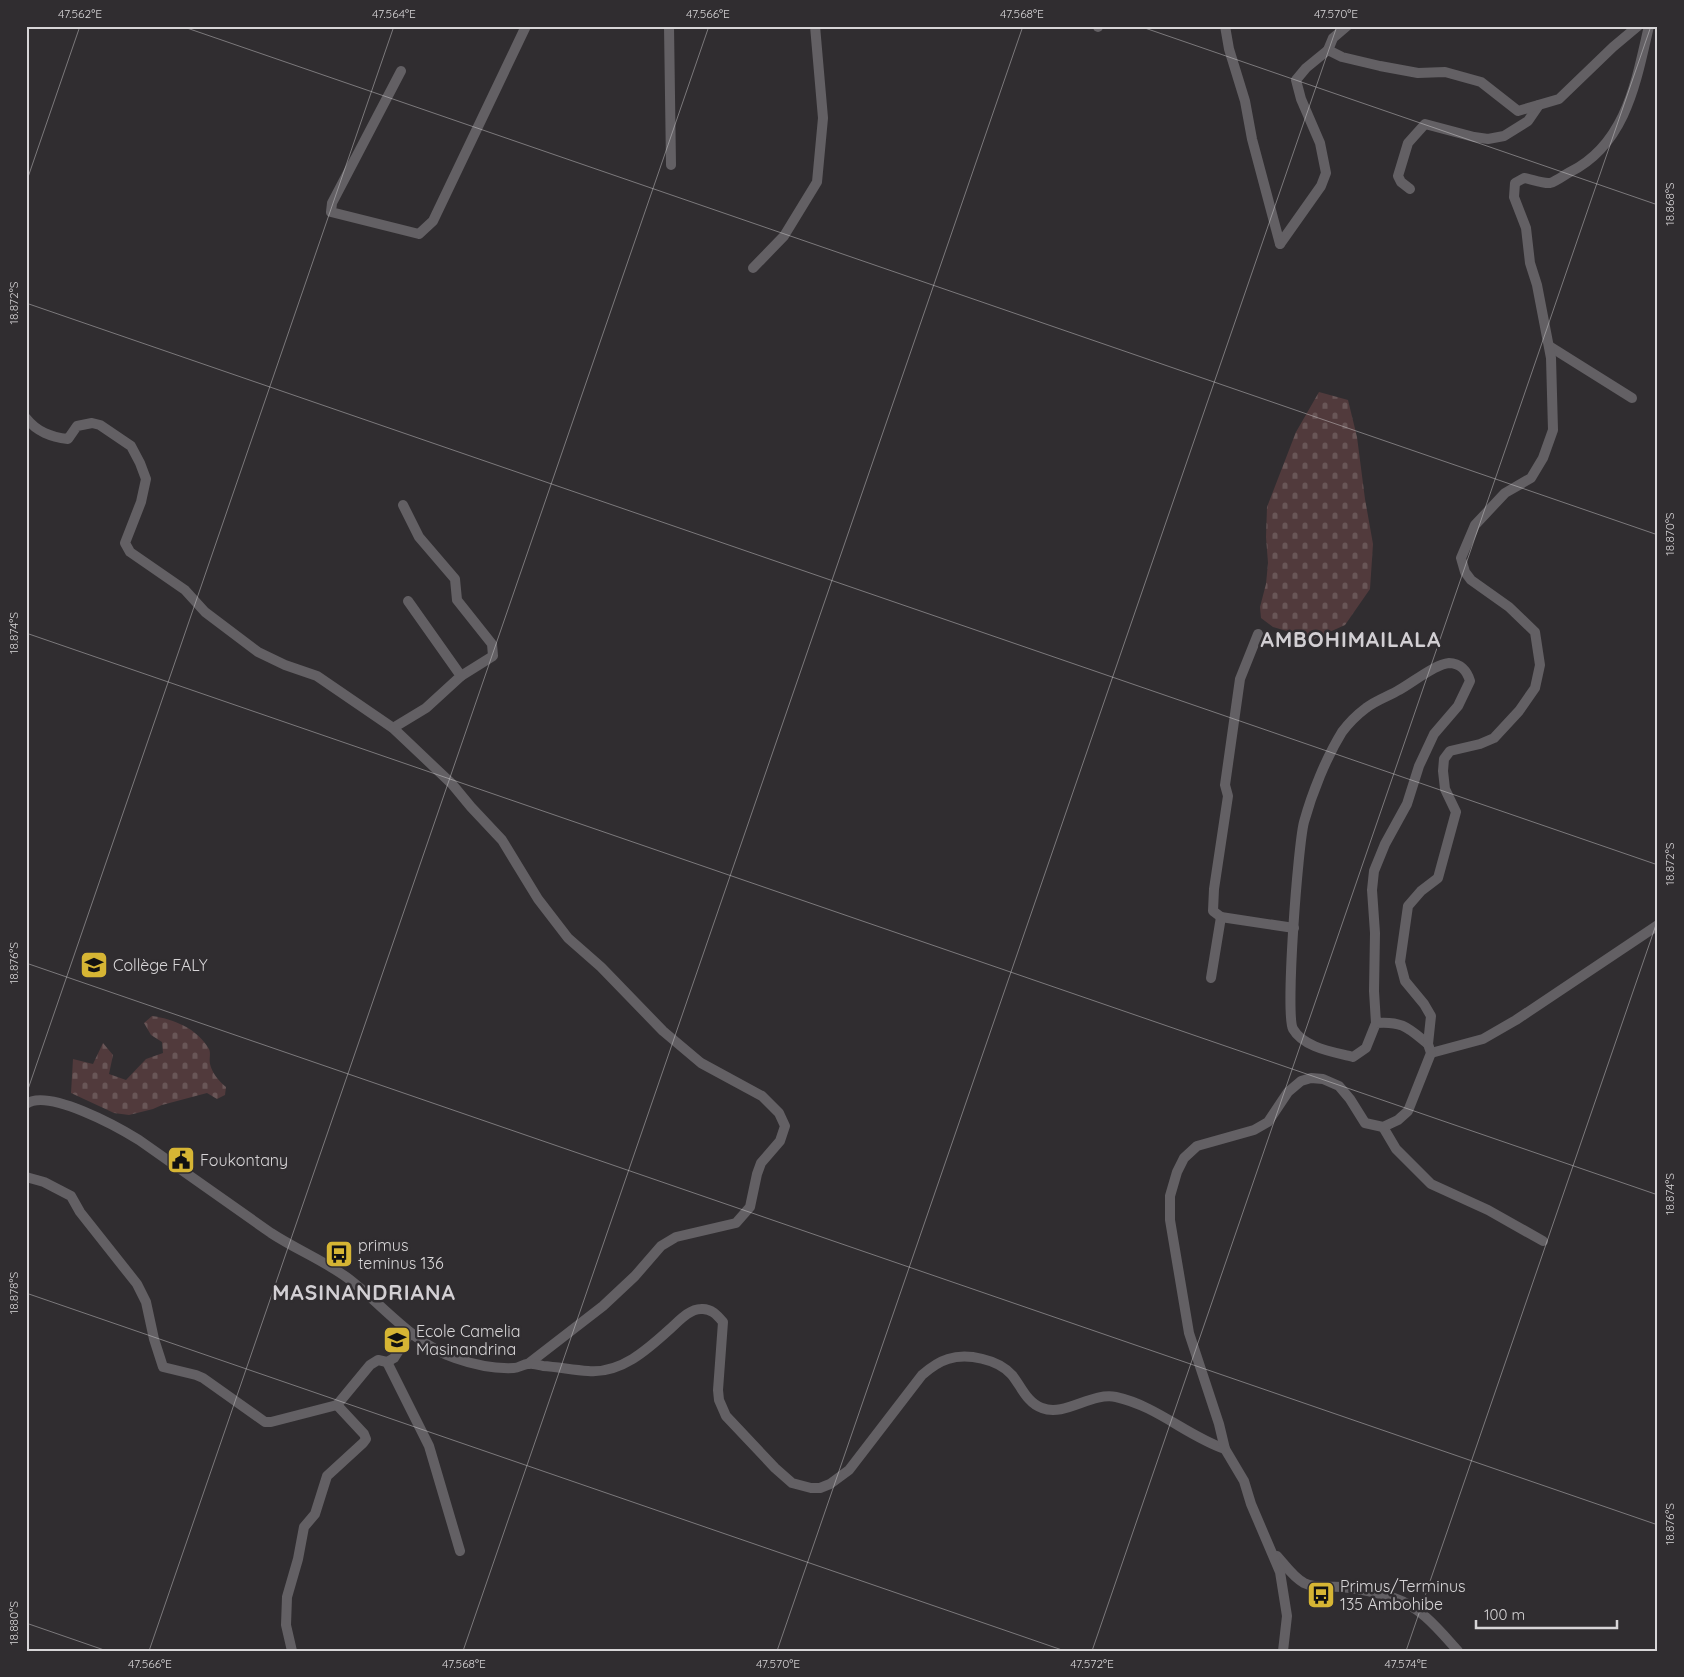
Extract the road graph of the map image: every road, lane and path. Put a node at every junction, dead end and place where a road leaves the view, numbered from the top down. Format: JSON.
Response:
{"nodes":[{"id":1,"x":526,"y":26,"type":"edge"},
{"id":2,"x":669,"y":26,"type":"edge"},
{"id":3,"x":815,"y":26,"type":"edge"},
{"id":4,"x":1225,"y":26,"type":"edge"},
{"id":5,"x":1347,"y":26,"type":"edge"},
{"id":6,"x":1638,"y":26,"type":"edge"},
{"id":7,"x":1649,"y":26,"type":"edge"},
{"id":8,"x":1328,"y":50,"type":"junction"},
{"id":9,"x":401,"y":71,"type":"dead end"},
{"id":10,"x":1540,"y":105,"type":"junction"},
{"id":11,"x":671,"y":165,"type":"dead end"},
{"id":12,"x":1410,"y":189,"type":"dead end"},
{"id":13,"x":753,"y":268,"type":"dead end"},
{"id":14,"x":1549,"y":346,"type":"junction"},
{"id":15,"x":1632,"y":398,"type":"dead end"},
{"id":16,"x":26,"y":418,"type":"edge"},
{"id":17,"x":403,"y":505,"type":"dead end"},
{"id":18,"x":408,"y":601,"type":"dead end"},
{"id":19,"x":1258,"y":634,"type":"dead end"},
{"id":20,"x":461,"y":676,"type":"junction"},
{"id":21,"x":393,"y":728,"type":"junction"},
{"id":22,"x":1221,"y":917,"type":"junction"},
{"id":23,"x":1658,"y":925,"type":"edge"},
{"id":24,"x":1294,"y":928,"type":"junction"},
{"id":25,"x":1211,"y":978,"type":"dead end"},
{"id":26,"x":1376,"y":1023,"type":"junction"},
{"id":27,"x":1430,"y":1048,"type":"junction"},
{"id":28,"x":26,"y":1104,"type":"edge"},
{"id":29,"x":1383,"y":1127,"type":"junction"},
{"id":30,"x":26,"y":1177,"type":"edge"},
{"id":31,"x":1543,"y":1241,"type":"dead end"},
{"id":32,"x":410,"y":1333,"type":"junction"},
{"id":33,"x":387,"y":1362,"type":"junction"},
{"id":34,"x":528,"y":1364,"type":"junction"},
{"id":35,"x":337,"y":1405,"type":"junction"},
{"id":36,"x":1225,"y":1449,"type":"junction"},
{"id":37,"x":460,"y":1550,"type":"dead end"},
{"id":38,"x":1272,"y":1551,"type":"junction"},
{"id":39,"x":292,"y":1651,"type":"edge"},
{"id":40,"x":1283,"y":1651,"type":"edge"},
{"id":41,"x":1458,"y":1651,"type":"edge"}],
"edges":[{"from":1,"to":9,"type":"street"},
{"from":2,"to":11,"type":"street"},
{"from":3,"to":13,"type":"street"},
{"from":4,"to":8,"type":"street"},
{"from":5,"to":8,"type":"street"},
{"from":6,"to":10,"type":"street"},
{"from":7,"to":14,"type":"street"},
{"from":8,"to":10,"type":"street"},
{"from":10,"to":12,"type":"street"},
{"from":14,"to":15,"type":"street"},
{"from":14,"to":27,"type":"street"},
{"from":16,"to":21,"type":"street"},
{"from":17,"to":20,"type":"street"},
{"from":18,"to":20,"type":"street"},
{"from":19,"to":22,"type":"street"},
{"from":20,"to":21,"type":"street"},
{"from":21,"to":34,"type":"street"},
{"from":22,"to":24,"type":"street"},
{"from":22,"to":25,"type":"street"},
{"from":23,"to":27,"type":"street"},
{"from":24,"to":26,"type":"street"},
{"from":24,"to":26,"type":"street"},
{"from":26,"to":27,"type":"street"},
{"from":27,"to":29,"type":"street"},
{"from":28,"to":32,"type":"street"},
{"from":29,"to":31,"type":"street"},
{"from":29,"to":36,"type":"street"},
{"from":30,"to":35,"type":"street"},
{"from":32,"to":33,"type":"street"},
{"from":32,"to":34,"type":"street"},
{"from":33,"to":35,"type":"street"},
{"from":33,"to":37,"type":"street"},
{"from":34,"to":36,"type":"street"},
{"from":35,"to":39,"type":"street"},
{"from":36,"to":38,"type":"street"},
{"from":38,"to":40,"type":"street"},
{"from":38,"to":41,"type":"street"}]}
